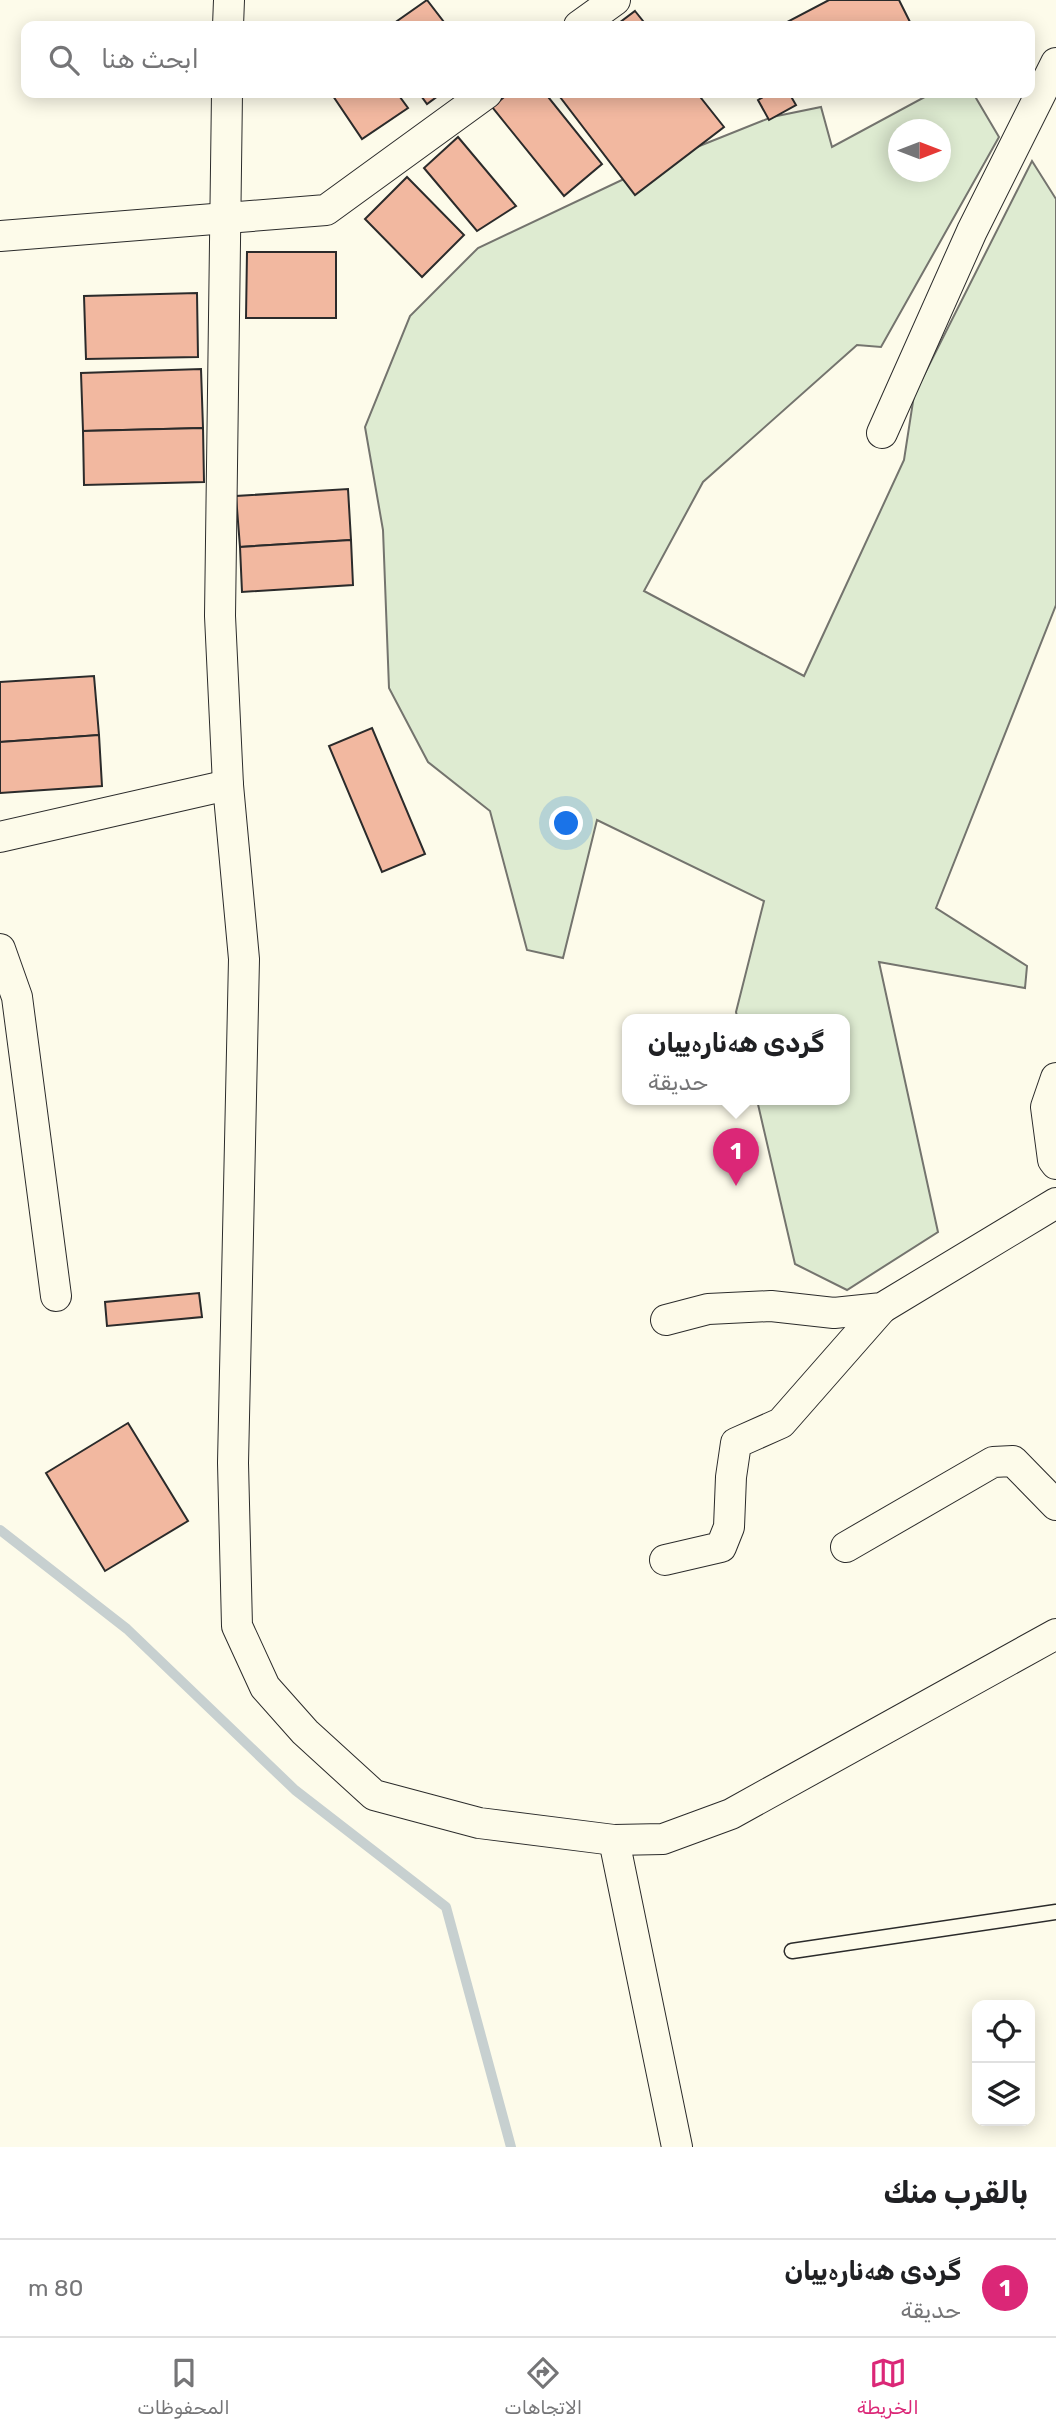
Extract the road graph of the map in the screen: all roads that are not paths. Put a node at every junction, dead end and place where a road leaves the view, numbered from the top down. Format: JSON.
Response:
{"nodes":[{"id":1,"x":229,"y":0,"type":"edge"},
{"id":2,"x":615,"y":0,"type":"edge"},
{"id":3,"x":228,"y":21,"type":"edge"},
{"id":4,"x":586,"y":21,"type":"edge"},
{"id":5,"x":1056,"y":63,"type":"edge"},
{"id":6,"x":227,"y":98,"type":"edge"},
{"id":7,"x":480,"y":98,"type":"edge"},
{"id":8,"x":224,"y":218,"type":"junction"},
{"id":9,"x":0,"y":236,"type":"edge"},
{"id":10,"x":882,"y":433,"type":"dead end"},
{"id":11,"x":228,"y":785,"type":"junction"},
{"id":12,"x":0,"y":837,"type":"edge"},
{"id":13,"x":0,"y":949,"type":"edge"},
{"id":14,"x":1056,"y":1078,"type":"edge"},
{"id":15,"x":1051,"y":1103,"type":"edge"},
{"id":16,"x":1056,"y":1164,"type":"edge"},
{"id":17,"x":1056,"y":1203,"type":"edge"},
{"id":18,"x":56,"y":1296,"type":"dead end"},
{"id":19,"x":882,"y":1308,"type":"junction"},
{"id":20,"x":666,"y":1320,"type":"dead end"},
{"id":21,"x":1056,"y":1505,"type":"edge"},
{"id":22,"x":846,"y":1547,"type":"dead end"},
{"id":23,"x":665,"y":1560,"type":"dead end"},
{"id":24,"x":1056,"y":1634,"type":"edge"},
{"id":25,"x":614,"y":1840,"type":"junction"},
{"id":26,"x":1056,"y":1912,"type":"edge"},
{"id":27,"x":792,"y":1951,"type":"dead end"},
{"id":28,"x":677,"y":2147,"type":"edge"}],
"edges":[{"from":1,"to":3,"type":"street"},
{"from":2,"to":4,"type":"street"},
{"from":5,"to":10,"type":"street"},
{"from":6,"to":8,"type":"street"},
{"from":7,"to":8,"type":"street"},
{"from":8,"to":9,"type":"street"},
{"from":8,"to":11,"type":"street"},
{"from":11,"to":12,"type":"street"},
{"from":11,"to":25,"type":"street"},
{"from":13,"to":18,"type":"street"},
{"from":14,"to":15,"type":"street"},
{"from":15,"to":16,"type":"street"},
{"from":17,"to":19,"type":"street"},
{"from":19,"to":20,"type":"street"},
{"from":19,"to":23,"type":"street"},
{"from":21,"to":22,"type":"street"},
{"from":24,"to":25,"type":"street"},
{"from":25,"to":28,"type":"street"},
{"from":26,"to":27,"type":"lane"}]}
